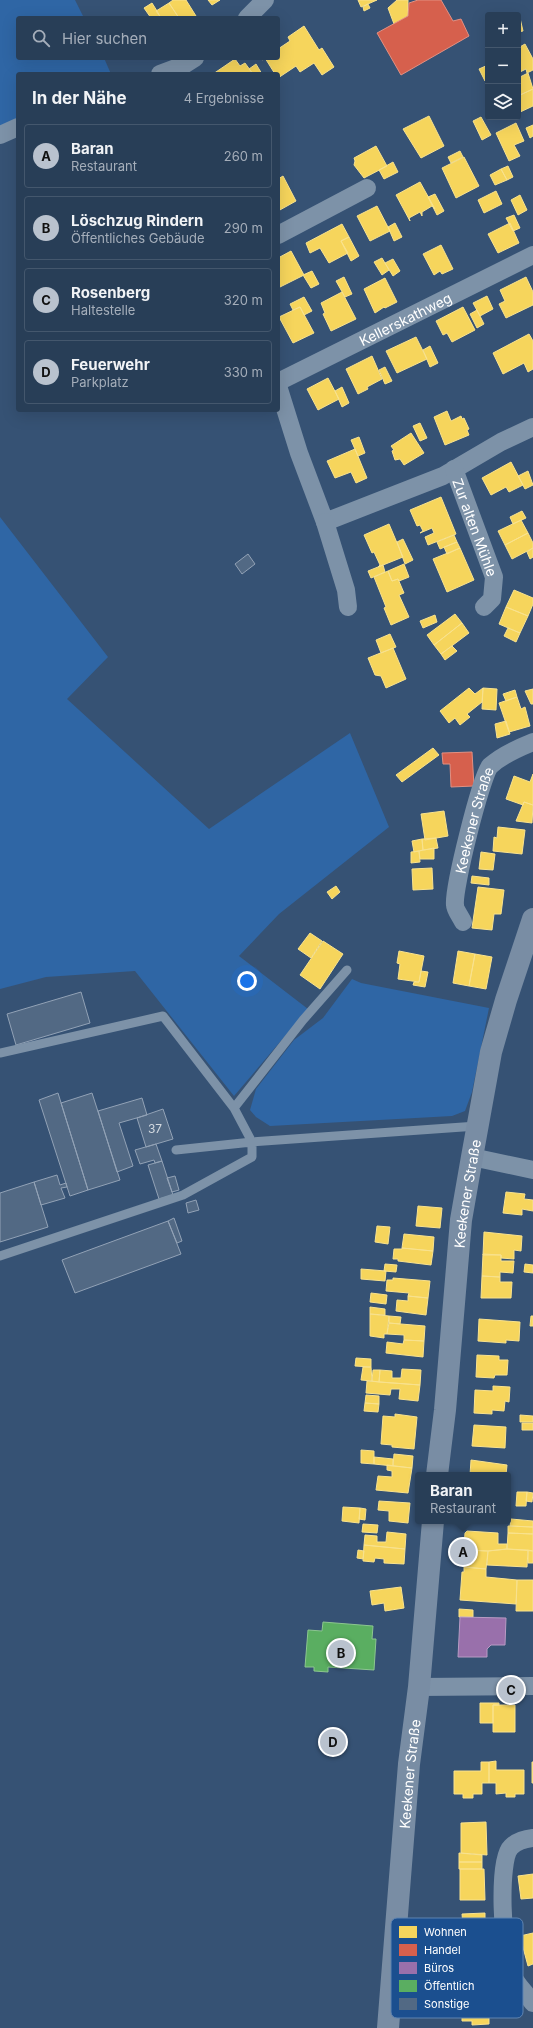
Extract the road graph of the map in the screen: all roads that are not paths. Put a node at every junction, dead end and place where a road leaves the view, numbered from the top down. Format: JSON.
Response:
{"nodes":[{"id":1,"x":265,"y":0,"type":"edge"},
{"id":2,"x":249,"y":16,"type":"edge"},
{"id":3,"x":189,"y":66,"type":"edge"},
{"id":4,"x":167,"y":72,"type":"edge"},
{"id":5,"x":16,"y":129,"type":"edge"},
{"id":6,"x":0,"y":135,"type":"edge"},
{"id":7,"x":368,"y":188,"type":"dead end"},
{"id":8,"x":280,"y":234,"type":"edge"},
{"id":9,"x":533,"y":255,"type":"edge"},
{"id":10,"x":280,"y":381,"type":"edge"},
{"id":11,"x":280,"y":392,"type":"edge"},
{"id":12,"x":533,"y":427,"type":"edge"},
{"id":13,"x":454,"y":469,"type":"junction"},
{"id":14,"x":325,"y":522,"type":"junction"},
{"id":15,"x":348,"y":607,"type":"dead end"},
{"id":16,"x":484,"y":607,"type":"dead end"},
{"id":17,"x":533,"y":742,"type":"edge"},
{"id":18,"x":533,"y":919,"type":"edge"},
{"id":19,"x":463,"y":922,"type":"dead end"},
{"id":20,"x":346,"y":970,"type":"dead end"},
{"id":21,"x":0,"y":1053,"type":"edge"},
{"id":22,"x":234,"y":1108,"type":"junction"},
{"id":23,"x":478,"y":1126,"type":"junction"},
{"id":24,"x":252,"y":1142,"type":"junction"},
{"id":25,"x":176,"y":1150,"type":"dead end"},
{"id":26,"x":472,"y":1157,"type":"junction"},
{"id":27,"x":533,"y":1170,"type":"edge"},
{"id":28,"x":0,"y":1256,"type":"edge"},
{"id":29,"x":437,"y":1472,"type":"edge"},
{"id":30,"x":433,"y":1524,"type":"edge"},
{"id":31,"x":533,"y":1686,"type":"edge"},
{"id":32,"x":419,"y":1687,"type":"junction"},
{"id":33,"x":533,"y":1838,"type":"edge"},
{"id":34,"x":397,"y":1918,"type":"edge"},
{"id":35,"x":504,"y":1918,"type":"edge"},
{"id":36,"x":523,"y":1989,"type":"edge"},
{"id":37,"x":391,"y":1990,"type":"edge"},
{"id":38,"x":533,"y":2003,"type":"edge"},
{"id":39,"x":388,"y":2028,"type":"edge"}],
"edges":[{"from":1,"to":2,"type":"street"},
{"from":3,"to":4,"type":"street"},
{"from":5,"to":6,"type":"street"},
{"from":7,"to":8,"type":"street"},
{"from":9,"to":10,"type":"street","name":"Kellerskathweg"},
{"from":11,"to":14,"type":"street"},
{"from":12,"to":13,"type":"street","name":"Zur alten Mühle"},
{"from":13,"to":14,"type":"street","name":"Zur alten Mühle"},
{"from":13,"to":16,"type":"street","name":"Zur alten Mühle"},
{"from":14,"to":15,"type":"street"},
{"from":17,"to":19,"type":"street","name":"Keekener Straße"},
{"from":18,"to":23,"type":"main road","name":"Keekener Straße"},
{"from":20,"to":22,"type":"lane"},
{"from":21,"to":22,"type":"lane"},
{"from":22,"to":24,"type":"lane"},
{"from":23,"to":24,"type":"lane"},
{"from":23,"to":26,"type":"main road","name":"Keekener Straße"},
{"from":24,"to":25,"type":"lane"},
{"from":24,"to":28,"type":"lane"},
{"from":26,"to":27,"type":"street"},
{"from":26,"to":29,"type":"main road","name":"Keekener Straße"},
{"from":30,"to":32,"type":"main road","name":"Keekener Straße"},
{"from":31,"to":32,"type":"street"},
{"from":32,"to":34,"type":"main road","name":"Keekener Straße"},
{"from":33,"to":35,"type":"street"},
{"from":36,"to":38,"type":"street"},
{"from":37,"to":39,"type":"main road","name":"Keekener Straße"}]}
